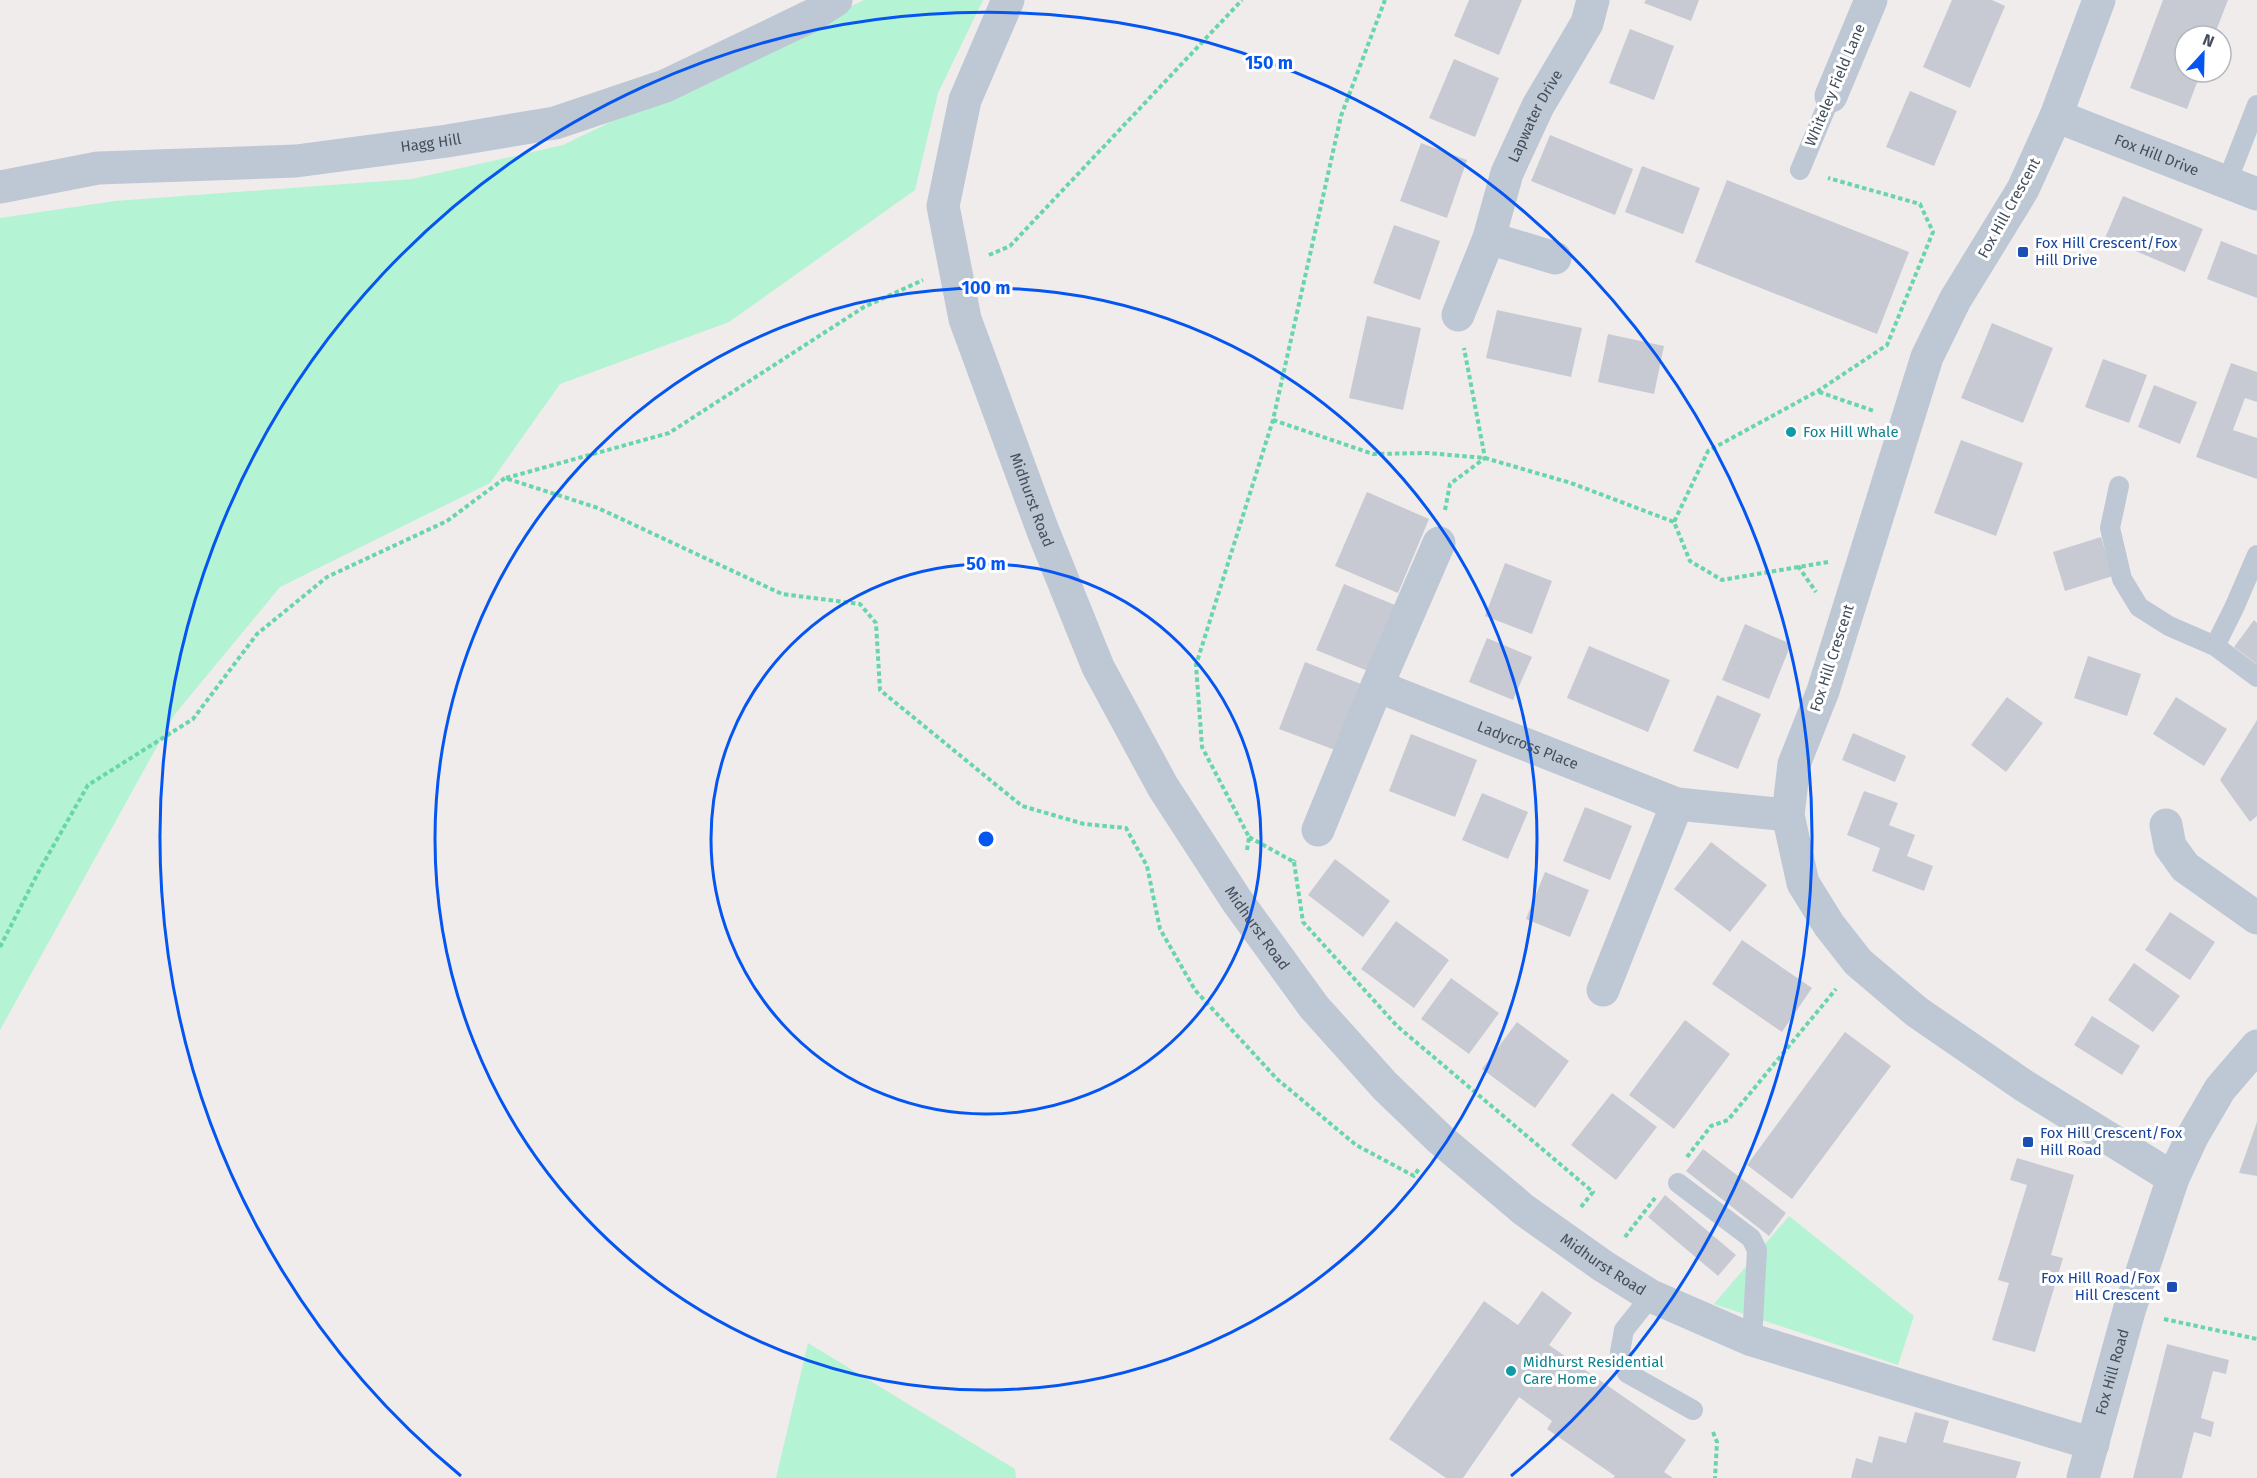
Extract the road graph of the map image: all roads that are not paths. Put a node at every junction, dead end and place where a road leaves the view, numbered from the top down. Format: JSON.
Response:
{"nodes":[{"id":1,"x":836,"y":0,"type":"edge"},
{"id":2,"x":1008,"y":0,"type":"edge"},
{"id":3,"x":1593,"y":0,"type":"edge"},
{"id":4,"x":1870,"y":0,"type":"edge"},
{"id":5,"x":2099,"y":0,"type":"edge"},
{"id":6,"x":1831,"y":96,"type":"joint"},
{"id":7,"x":2257,"y":105,"type":"edge"},
{"id":8,"x":2056,"y":116,"type":"junction"},
{"id":9,"x":1800,"y":170,"type":"road end"},
{"id":10,"x":2226,"y":182,"type":"junction"},
{"id":11,"x":0,"y":188,"type":"edge"},
{"id":12,"x":2257,"y":194,"type":"edge"},
{"id":13,"x":1489,"y":238,"type":"junction"},
{"id":14,"x":1555,"y":258,"type":"dead end"},
{"id":15,"x":1458,"y":315,"type":"road end"},
{"id":16,"x":2119,"y":486,"type":"dead end"},
{"id":17,"x":1439,"y":543,"type":"road end"},
{"id":18,"x":2257,"y":555,"type":"edge"},
{"id":19,"x":2215,"y":646,"type":"junction"},
{"id":20,"x":2257,"y":677,"type":"edge"},
{"id":21,"x":1377,"y":686,"type":"junction"},
{"id":22,"x":1677,"y":804,"type":"junction"},
{"id":23,"x":1788,"y":815,"type":"junction"},
{"id":24,"x":2166,"y":825,"type":"dead end"},
{"id":25,"x":1318,"y":830,"type":"dead end"},
{"id":26,"x":2257,"y":918,"type":"edge"},
{"id":27,"x":1603,"y":990,"type":"dead end"},
{"id":28,"x":2257,"y":1047,"type":"edge"},
{"id":29,"x":2173,"y":1178,"type":"junction"},
{"id":30,"x":1678,"y":1184,"type":"dead end"},
{"id":31,"x":1651,"y":1296,"type":"junction"},
{"id":32,"x":1752,"y":1340,"type":"junction"},
{"id":33,"x":1693,"y":1410,"type":"road end"},
{"id":34,"x":2093,"y":1444,"type":"junction"},
{"id":35,"x":2083,"y":1478,"type":"edge"}],
"edges":[{"from":1,"to":11,"type":"street","name":"Hagg Hill"},
{"from":2,"to":31,"type":"street","name":"Midhurst Road"},
{"from":3,"to":13,"type":"street","name":"Lapwater Drive"},
{"from":4,"to":6,"type":"street","name":"Whiteley Field Lane"},
{"from":5,"to":8,"type":"street","name":"Fox Hill Crescent"},
{"from":6,"to":9,"type":"lane","name":"Whiteley Field Lane"},
{"from":7,"to":10,"type":"lane"},
{"from":8,"to":10,"type":"street","name":"Fox Hill Drive"},
{"from":8,"to":23,"type":"street","name":"Fox Hill Crescent"},
{"from":10,"to":12,"type":"street","name":"Fox Hill Drive"},
{"from":13,"to":14,"type":"street"},
{"from":13,"to":15,"type":"street","name":"Lapwater Drive"},
{"from":16,"to":19,"type":"lane"},
{"from":17,"to":21,"type":"street"},
{"from":18,"to":19,"type":"lane"},
{"from":19,"to":20,"type":"lane"},
{"from":21,"to":22,"type":"street","name":"Ladycross Place"},
{"from":21,"to":25,"type":"street"},
{"from":22,"to":23,"type":"street","name":"Ladycross Place"},
{"from":22,"to":27,"type":"street"},
{"from":23,"to":29,"type":"street","name":"Fox Hill Crescent"},
{"from":24,"to":26,"type":"street"},
{"from":28,"to":29,"type":"street","name":"Fox Hill Road"},
{"from":29,"to":34,"type":"street","name":"Fox Hill Road"},
{"from":30,"to":32,"type":"lane"},
{"from":31,"to":32,"type":"street","name":"Midhurst Road"},
{"from":31,"to":33,"type":"lane"},
{"from":32,"to":34,"type":"street","name":"Midhurst Road"},
{"from":34,"to":35,"type":"street","name":"Fox Hill Road"}]}
